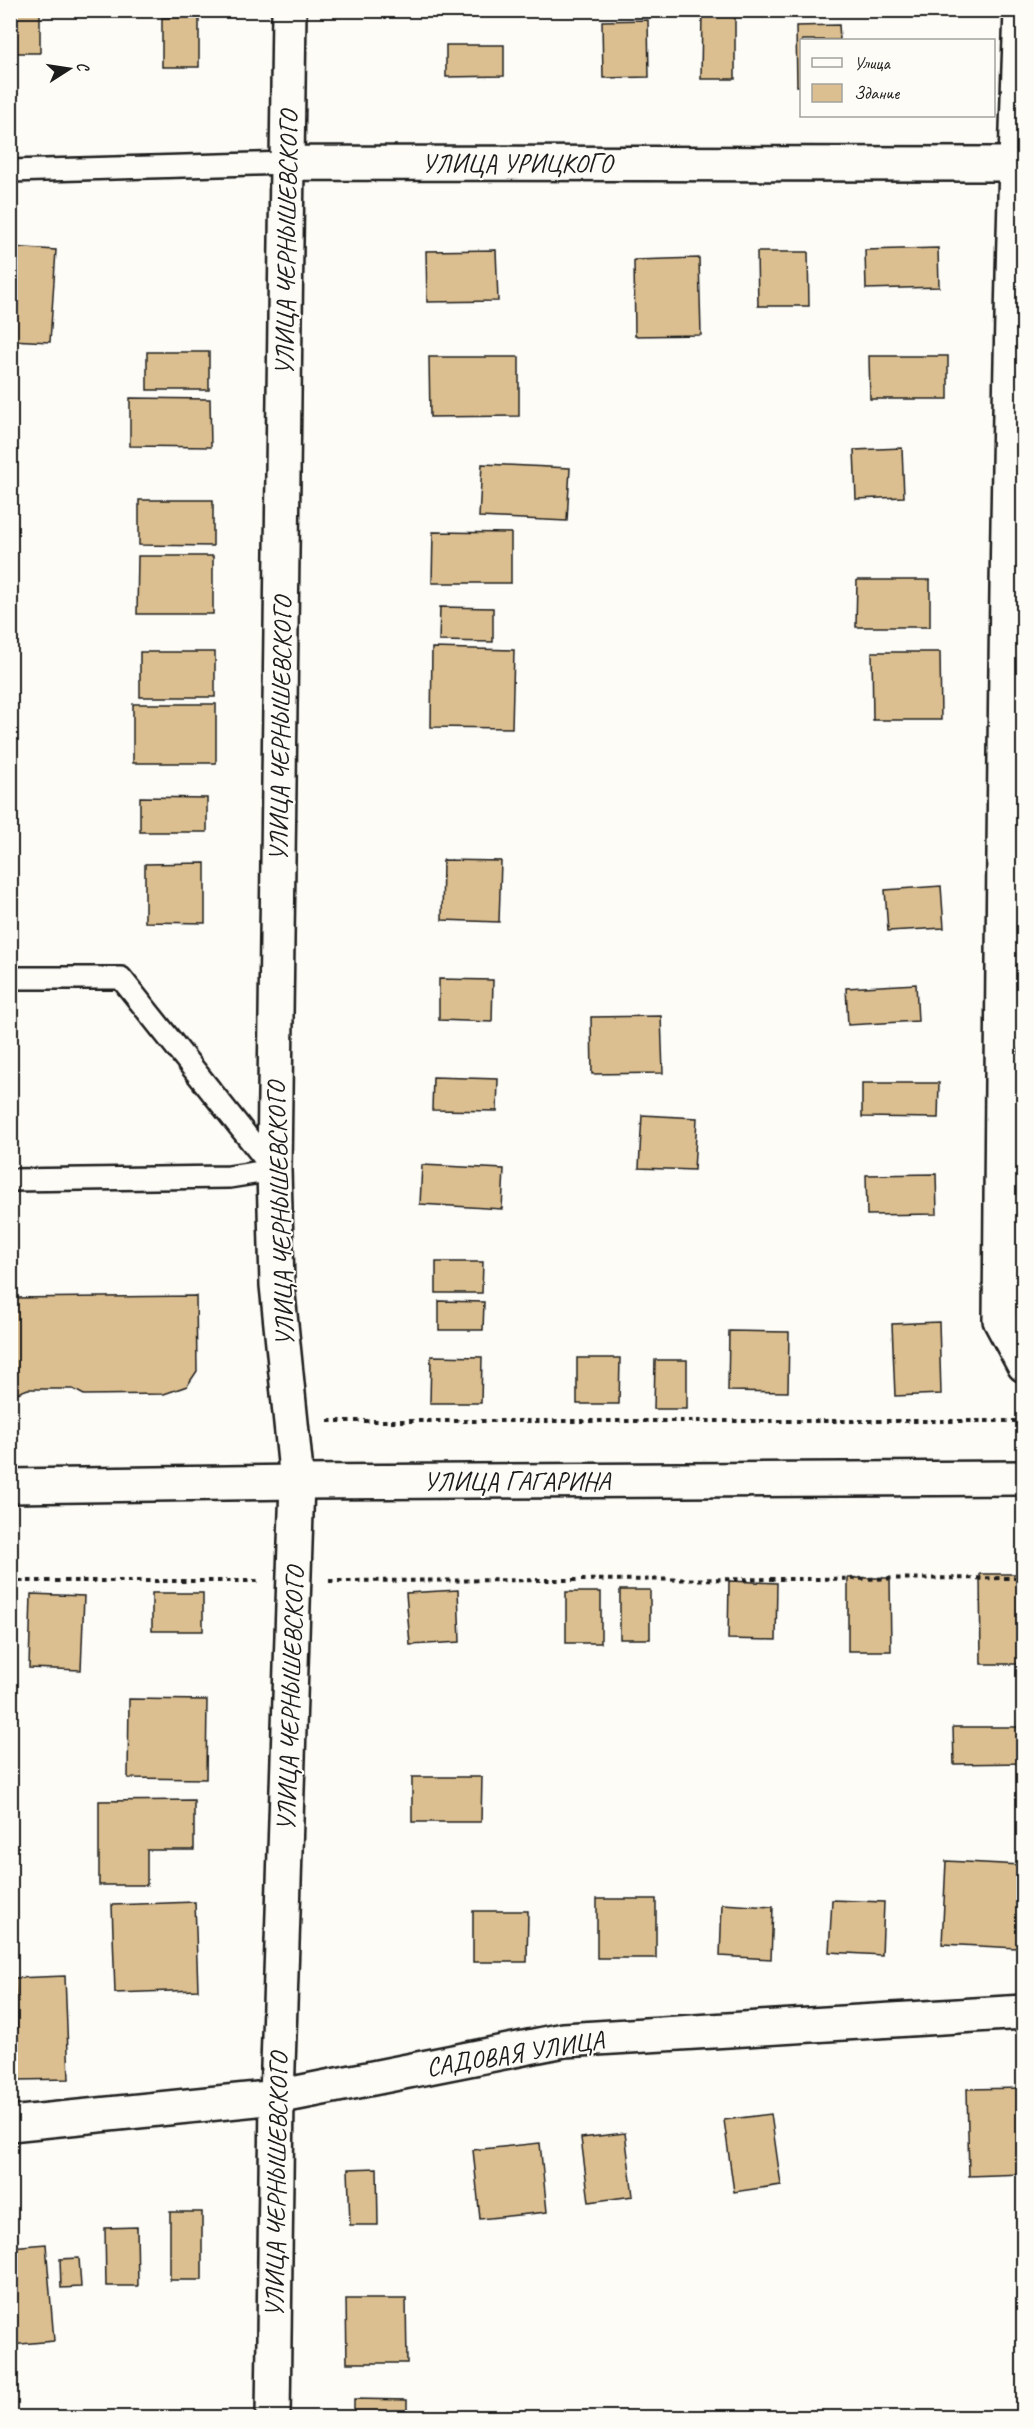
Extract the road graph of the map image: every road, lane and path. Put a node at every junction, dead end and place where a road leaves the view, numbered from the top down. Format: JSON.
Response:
{"nodes":[{"id":1,"x":289,"y":10,"type":"edge"},
{"id":2,"x":1021,"y":10,"type":"edge"},
{"id":3,"x":287,"y":163,"type":"junction"},
{"id":4,"x":1020,"y":164,"type":"edge"},
{"id":5,"x":10,"y":171,"type":"edge"},
{"id":6,"x":10,"y":978,"type":"edge"},
{"id":7,"x":274,"y":1170,"type":"junction"},
{"id":8,"x":10,"y":1180,"type":"edge"},
{"id":9,"x":1023,"y":1365,"type":"edge"},
{"id":10,"x":291,"y":1421,"type":"junction"},
{"id":11,"x":1023,"y":1421,"type":"edge"},
{"id":12,"x":1023,"y":1478,"type":"edge"},
{"id":13,"x":297,"y":1482,"type":"junction"},
{"id":14,"x":10,"y":1486,"type":"edge"},
{"id":15,"x":1023,"y":1578,"type":"edge"},
{"id":16,"x":10,"y":1581,"type":"edge"},
{"id":17,"x":294,"y":1581,"type":"junction"},
{"id":18,"x":1023,"y":2012,"type":"edge"},
{"id":19,"x":277,"y":2097,"type":"junction"},
{"id":20,"x":10,"y":2124,"type":"edge"},
{"id":21,"x":273,"y":2418,"type":"edge"}],
"edges":[{"from":1,"to":3,"type":"street","name":"УЛИЦА ЧЕРНЫШЕВСКОГО"},
{"from":2,"to":4,"type":"street"},
{"from":3,"to":4,"type":"street","name":"УЛИЦА УРИЦКОГО"},
{"from":3,"to":5,"type":"lane","name":"УЛИЦА УРИЦКОГО"},
{"from":3,"to":7,"type":"street","name":"УЛИЦА ЧЕРНЫШЕВСКОГО"},
{"from":4,"to":9,"type":"street"},
{"from":6,"to":7,"type":"lane"},
{"from":7,"to":8,"type":"lane"},
{"from":7,"to":10,"type":"street","name":"УЛИЦА ЧЕРНЫШЕВСКОГО"},
{"from":10,"to":11,"type":"path"},
{"from":10,"to":13,"type":"street","name":"УЛИЦА ЧЕРНЫШЕВСКОГО"},
{"from":12,"to":13,"type":"street","name":"УЛИЦА ГАГАРИНА"},
{"from":13,"to":14,"type":"street","name":"УЛИЦА ГАГАРИНА"},
{"from":13,"to":17,"type":"street","name":"УЛИЦА ЧЕРНЫШЕВСКОГО"},
{"from":15,"to":17,"type":"path"},
{"from":16,"to":17,"type":"path"},
{"from":17,"to":19,"type":"street","name":"УЛИЦА ЧЕРНЫШЕВСКОГО"},
{"from":18,"to":19,"type":"street","name":"САДОВАЯ УЛИЦА"},
{"from":19,"to":20,"type":"street","name":"САДОВАЯ УЛИЦА"},
{"from":19,"to":21,"type":"street","name":"УЛИЦА ЧЕРНЫШЕВСКОГО"}]}
